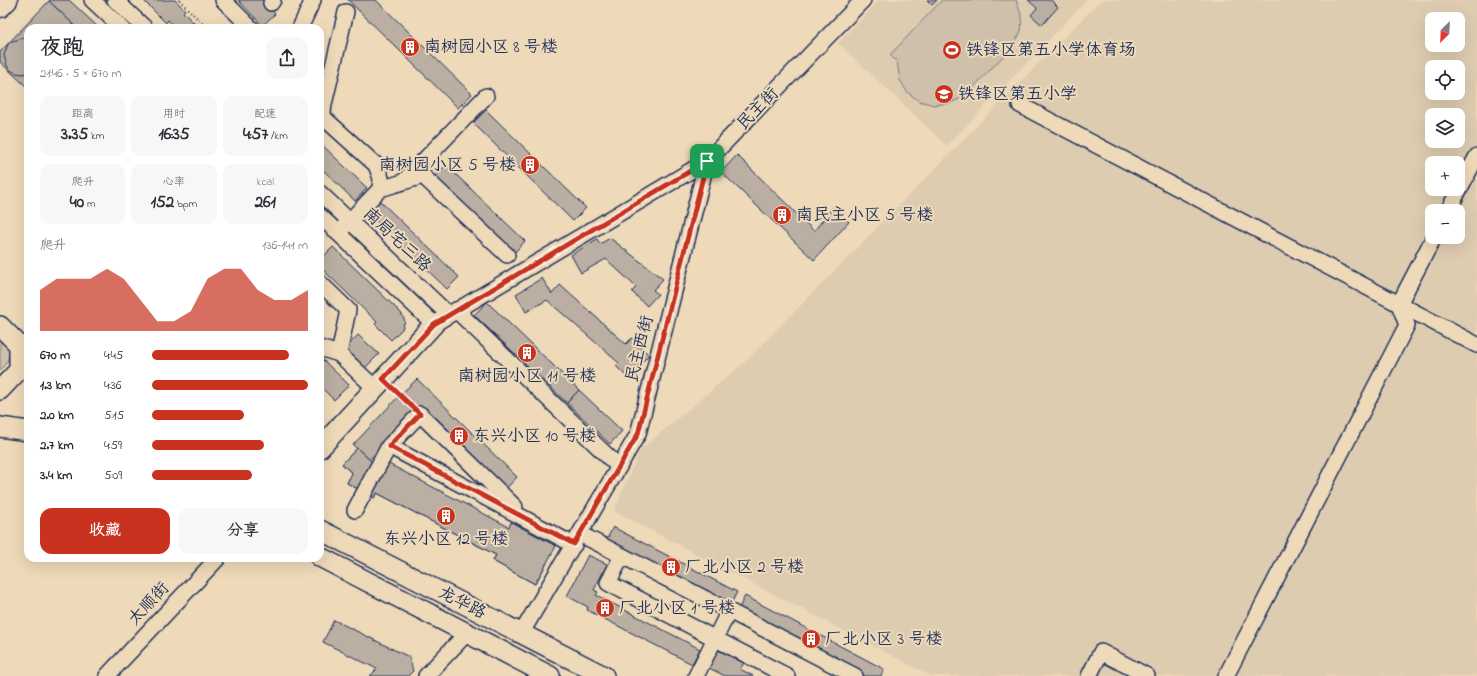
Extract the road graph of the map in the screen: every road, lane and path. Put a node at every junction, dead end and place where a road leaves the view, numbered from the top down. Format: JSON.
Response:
{"nodes":[{"id":1,"x":6,"y":0,"type":"edge"},
{"id":2,"x":92,"y":0,"type":"edge"},
{"id":3,"x":115,"y":0,"type":"edge"},
{"id":4,"x":179,"y":0,"type":"edge"},
{"id":5,"x":223,"y":0,"type":"edge"},
{"id":6,"x":313,"y":0,"type":"edge"},
{"id":7,"x":863,"y":0,"type":"edge"},
{"id":8,"x":0,"y":6,"type":"edge"},
{"id":9,"x":346,"y":12,"type":"dead end"},
{"id":10,"x":118,"y":24,"type":"edge"},
{"id":11,"x":141,"y":24,"type":"edge"},
{"id":12,"x":203,"y":24,"type":"edge"},
{"id":13,"x":247,"y":24,"type":"edge"},
{"id":14,"x":302,"y":24,"type":"edge"},
{"id":15,"x":486,"y":96,"type":"dead end"},
{"id":16,"x":324,"y":104,"type":"edge"},
{"id":17,"x":1020,"y":105,"type":"dead end"},
{"id":18,"x":324,"y":118,"type":"edge"},
{"id":19,"x":1477,"y":156,"type":"edge"},
{"id":20,"x":707,"y":161,"type":"junction"},
{"id":21,"x":403,"y":182,"type":"junction"},
{"id":22,"x":380,"y":189,"type":"junction"},
{"id":23,"x":324,"y":197,"type":"edge"},
{"id":24,"x":1452,"y":204,"type":"edge"},
{"id":25,"x":324,"y":220,"type":"edge"},
{"id":26,"x":349,"y":221,"type":"junction"},
{"id":27,"x":338,"y":233,"type":"junction"},
{"id":28,"x":1430,"y":244,"type":"edge"},
{"id":29,"x":507,"y":255,"type":"dead end"},
{"id":30,"x":324,"y":287,"type":"edge"},
{"id":31,"x":1399,"y":304,"type":"junction"},
{"id":32,"x":446,"y":316,"type":"junction"},
{"id":33,"x":0,"y":326,"type":"edge"},
{"id":34,"x":1477,"y":345,"type":"edge"},
{"id":35,"x":23,"y":349,"type":"edge"},
{"id":36,"x":324,"y":349,"type":"edge"},
{"id":37,"x":339,"y":354,"type":"junction"},
{"id":38,"x":379,"y":383,"type":"junction"},
{"id":39,"x":0,"y":390,"type":"edge"},
{"id":40,"x":420,"y":414,"type":"junction"},
{"id":41,"x":0,"y":427,"type":"edge"},
{"id":42,"x":24,"y":430,"type":"edge"},
{"id":43,"x":324,"y":444,"type":"edge"},
{"id":44,"x":389,"y":446,"type":"junction"},
{"id":45,"x":619,"y":467,"type":"junction"},
{"id":46,"x":355,"y":510,"type":"dead end"},
{"id":47,"x":527,"y":519,"type":"junction"},
{"id":48,"x":324,"y":532,"type":"edge"},
{"id":49,"x":577,"y":540,"type":"junction"},
{"id":50,"x":622,"y":556,"type":"junction"},
{"id":51,"x":324,"y":559,"type":"edge"},
{"id":52,"x":214,"y":562,"type":"edge"},
{"id":53,"x":729,"y":611,"type":"junction"},
{"id":54,"x":467,"y":633,"type":"junction"},
{"id":55,"x":521,"y":634,"type":"junction"},
{"id":56,"x":715,"y":639,"type":"junction"},
{"id":57,"x":107,"y":676,"type":"edge"},
{"id":58,"x":426,"y":676,"type":"edge"},
{"id":59,"x":550,"y":676,"type":"edge"},
{"id":60,"x":604,"y":676,"type":"edge"},
{"id":61,"x":696,"y":676,"type":"edge"},
{"id":62,"x":787,"y":676,"type":"edge"},
{"id":63,"x":855,"y":676,"type":"edge"},
{"id":64,"x":1089,"y":676,"type":"edge"},
{"id":65,"x":1147,"y":676,"type":"edge"},
{"id":66,"x":1226,"y":676,"type":"edge"}],
"edges":[{"from":1,"to":8,"type":"highway"},
{"from":2,"to":10,"type":"street"},
{"from":3,"to":11,"type":"street"},
{"from":4,"to":12,"type":"path"},
{"from":5,"to":13,"type":"street"},
{"from":6,"to":14,"type":"street"},
{"from":7,"to":20,"type":"street","name":"民主街"},
{"from":9,"to":16,"type":"street"},
{"from":15,"to":21,"type":"street"},
{"from":17,"to":31,"type":"street"},
{"from":18,"to":22,"type":"street"},
{"from":19,"to":24,"type":"street"},
{"from":20,"to":32,"type":"street","name":"民主街"},
{"from":20,"to":45,"type":"street","name":"民主西街"},
{"from":21,"to":22,"type":"street"},
{"from":21,"to":29,"type":"street"},
{"from":22,"to":26,"type":"street"},
{"from":23,"to":26,"type":"street","name":"南局宅三路"},
{"from":25,"to":27,"type":"street","name":"南局宅三路"},
{"from":26,"to":27,"type":"street"},
{"from":26,"to":32,"type":"street","name":"南局宅三路"},
{"from":27,"to":32,"type":"street","name":"南局宅三路"},
{"from":28,"to":31,"type":"street"},
{"from":30,"to":37,"type":"street"},
{"from":31,"to":34,"type":"street"},
{"from":31,"to":66,"type":"street"},
{"from":32,"to":38,"type":"main road","name":"民主街"},
{"from":32,"to":45,"type":"street"},
{"from":33,"to":35,"type":"main road"},
{"from":35,"to":39,"type":"main road"},
{"from":36,"to":37,"type":"street"},
{"from":37,"to":38,"type":"street"},
{"from":38,"to":40,"type":"path"},
{"from":38,"to":43,"type":"main road","name":"民主街"},
{"from":40,"to":44,"type":"street"},
{"from":40,"to":47,"type":"street"},
{"from":41,"to":42,"type":"main road"},
{"from":44,"to":46,"type":"street"},
{"from":44,"to":47,"type":"street"},
{"from":45,"to":49,"type":"street","name":"民主西街"},
{"from":47,"to":49,"type":"street"},
{"from":48,"to":55,"type":"main road","name":"龙华路"},
{"from":49,"to":50,"type":"street"},
{"from":49,"to":55,"type":"street","name":"民主西街"},
{"from":50,"to":53,"type":"street"},
{"from":50,"to":56,"type":"street"},
{"from":51,"to":54,"type":"main road","name":"龙华路"},
{"from":52,"to":57,"type":"street","name":"太顺街"},
{"from":53,"to":56,"type":"street"},
{"from":53,"to":63,"type":"street"},
{"from":54,"to":58,"type":"street"},
{"from":54,"to":59,"type":"main road","name":"龙华路"},
{"from":55,"to":60,"type":"main road","name":"龙华路"},
{"from":56,"to":61,"type":"street"},
{"from":56,"to":62,"type":"street"},
{"from":64,"to":65,"type":"street"}]}
